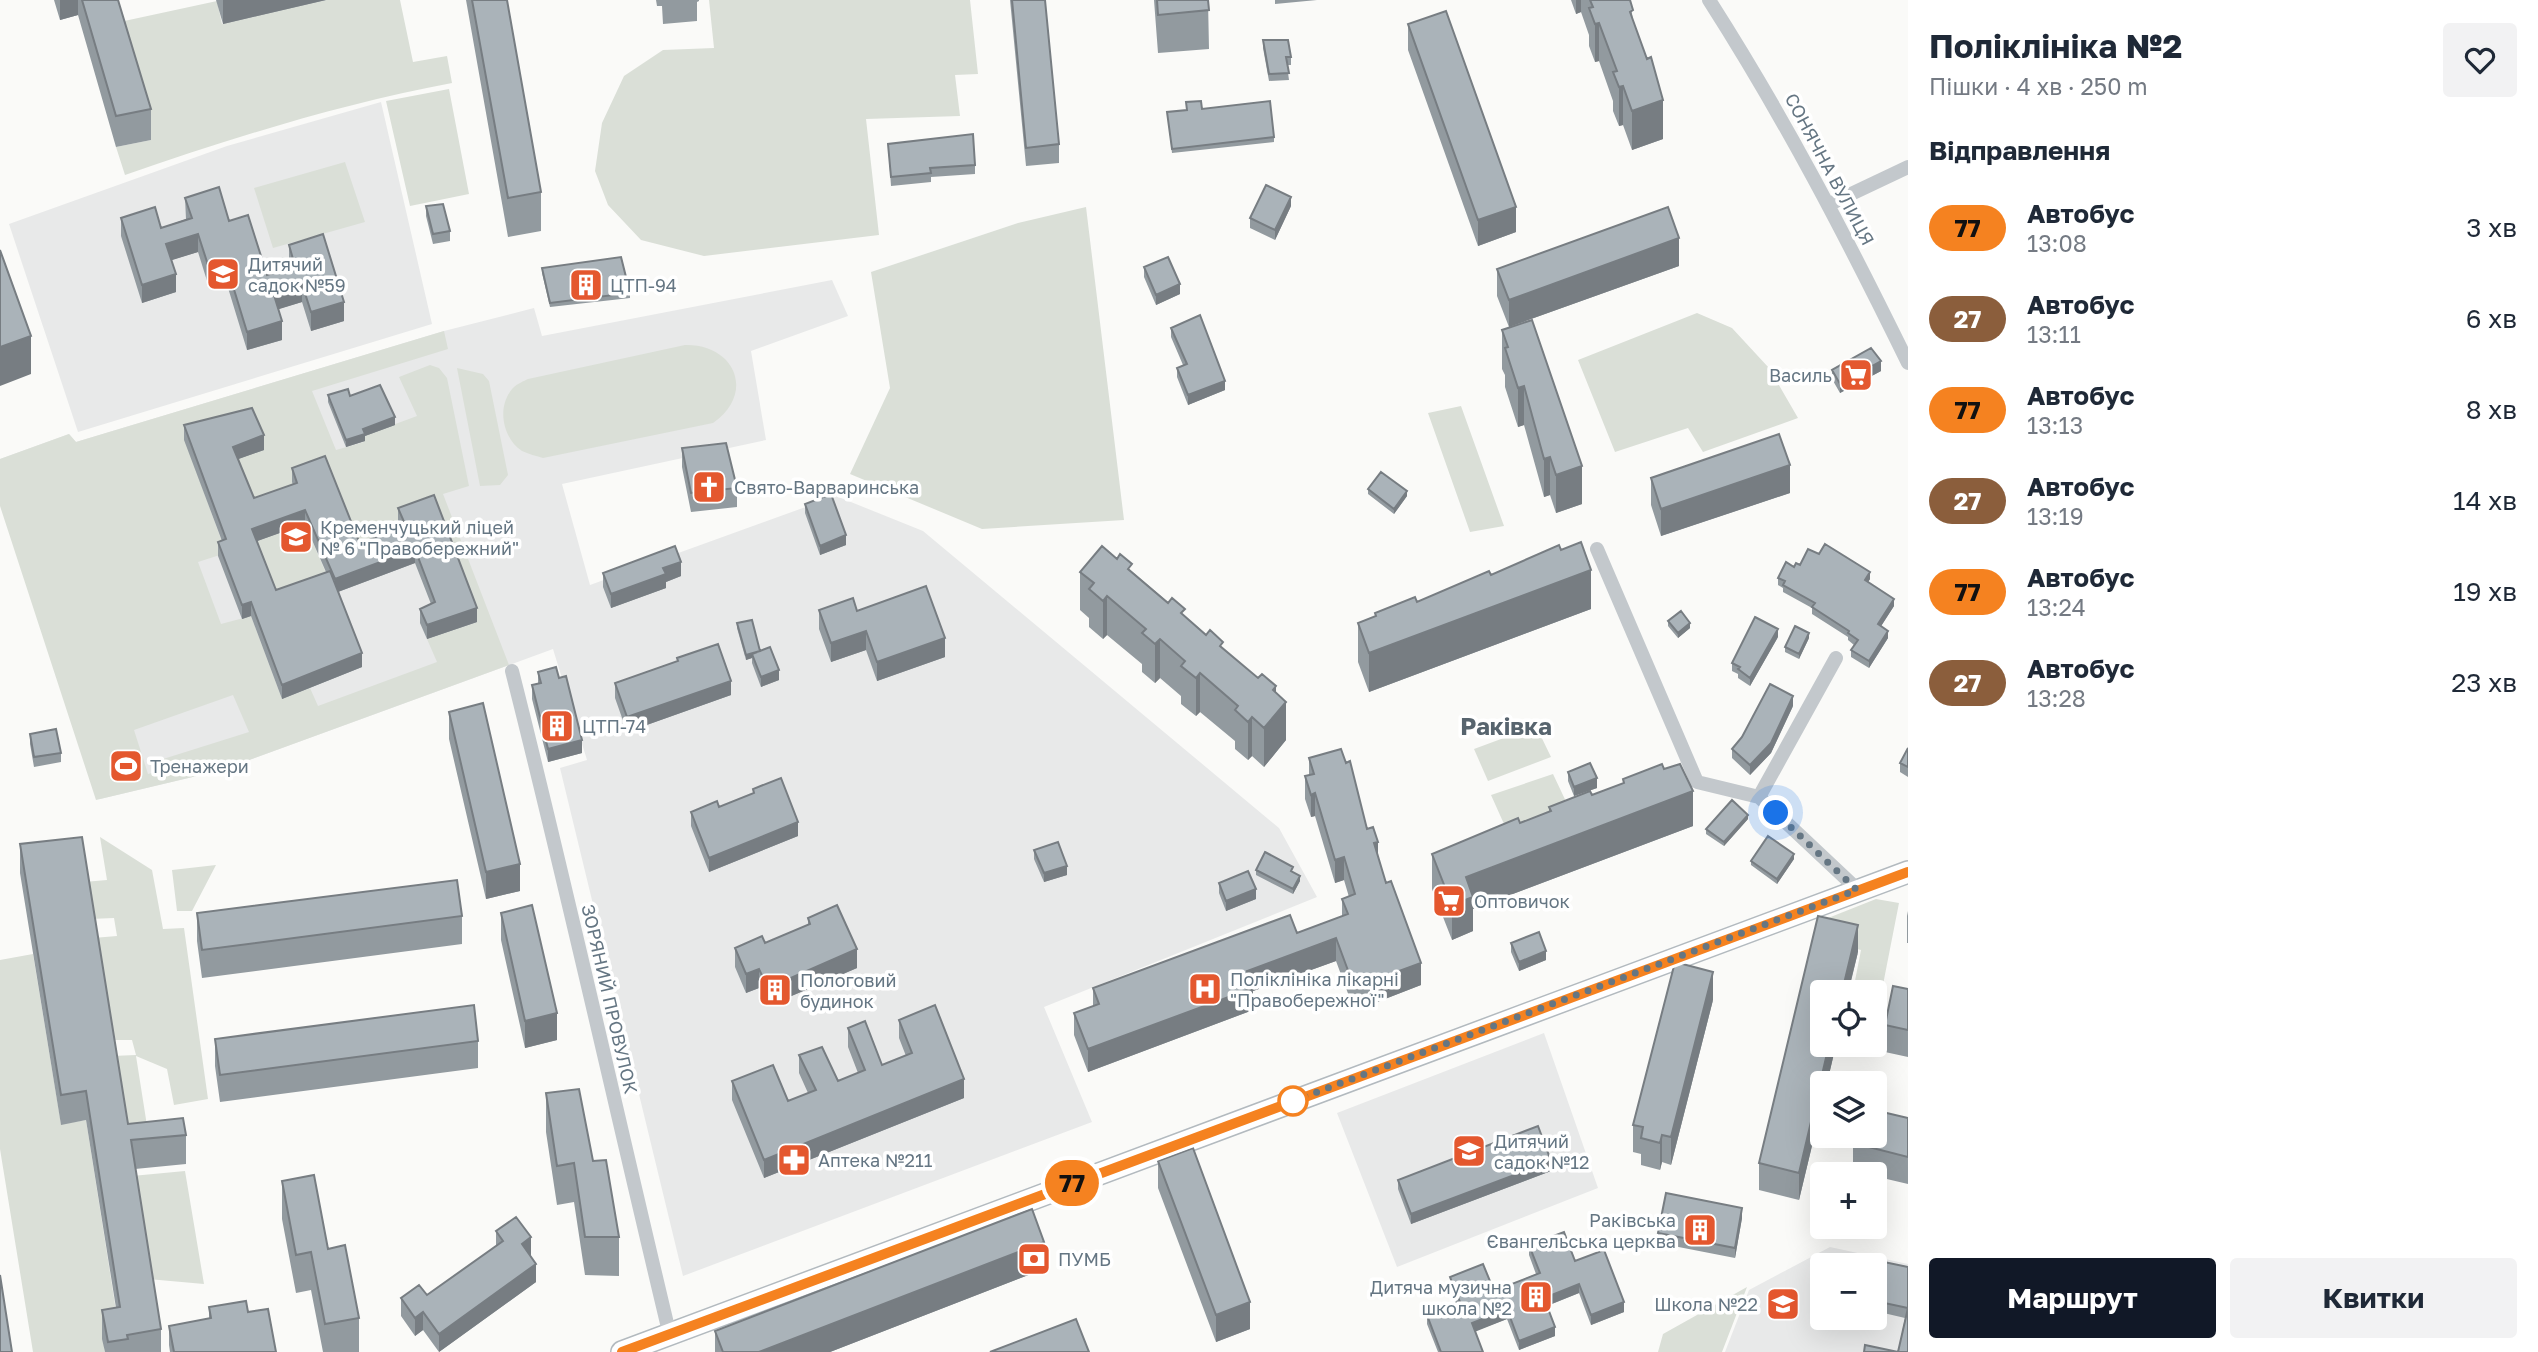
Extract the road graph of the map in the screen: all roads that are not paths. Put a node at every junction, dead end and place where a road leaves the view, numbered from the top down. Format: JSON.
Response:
{"nodes":[{"id":1,"x":1709,"y":0,"type":"edge"},
{"id":2,"x":1908,"y":166,"type":"edge"},
{"id":3,"x":1830,"y":204,"type":"junction"},
{"id":4,"x":1908,"y":363,"type":"edge"},
{"id":5,"x":1597,"y":549,"type":"dead end"},
{"id":6,"x":1836,"y":657,"type":"dead end"},
{"id":7,"x":512,"y":671,"type":"dead end"},
{"id":8,"x":1759,"y":797,"type":"junction"},
{"id":9,"x":1908,"y":872,"type":"edge"},
{"id":10,"x":1857,"y":890,"type":"junction"},
{"id":11,"x":670,"y":1336,"type":"junction"},
{"id":12,"x":622,"y":1352,"type":"edge"}],
"edges":[{"from":1,"to":3,"type":"street","name":"СОНЯЧНА ВУЛИЦЯ"},
{"from":2,"to":3,"type":"street"},
{"from":3,"to":4,"type":"street","name":"СОНЯЧНА ВУЛИЦЯ"},
{"from":5,"to":8,"type":"street"},
{"from":6,"to":8,"type":"street"},
{"from":7,"to":11,"type":"street","name":"ЗОРЯНИЙ ПРОВУЛОК"},
{"from":8,"to":10,"type":"street"},
{"from":9,"to":10,"type":"street"},
{"from":10,"to":11,"type":"street"},
{"from":11,"to":12,"type":"street"}]}
